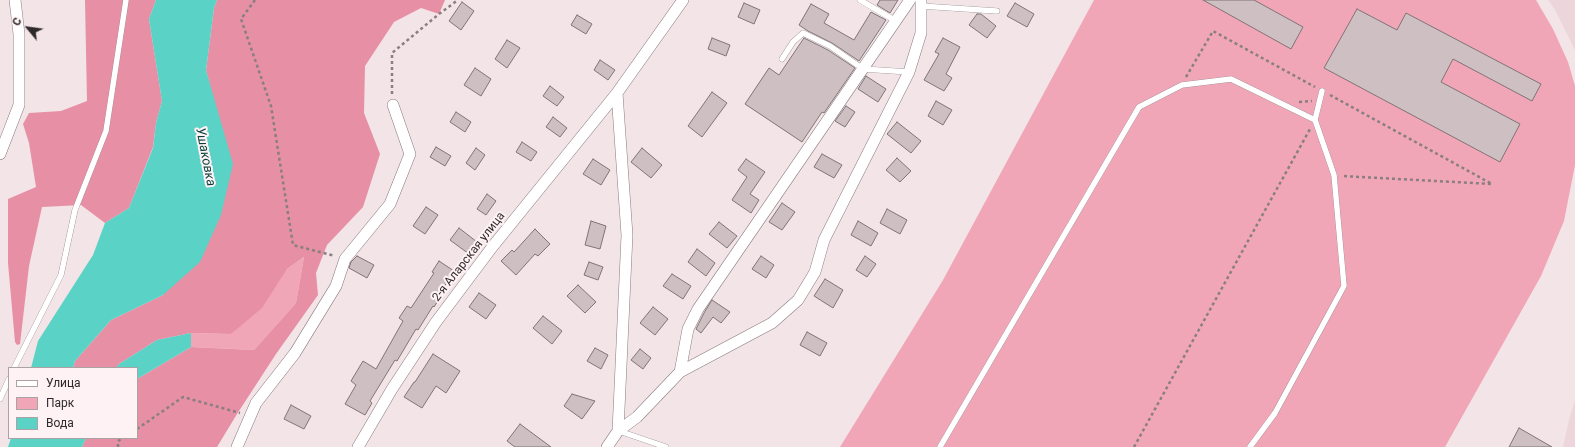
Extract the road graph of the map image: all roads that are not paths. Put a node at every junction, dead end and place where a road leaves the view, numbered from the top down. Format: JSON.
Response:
{"nodes":[{"id":1,"x":15,"y":0,"type":"edge"},
{"id":2,"x":126,"y":0,"type":"edge"},
{"id":3,"x":683,"y":0,"type":"edge"},
{"id":4,"x":860,"y":0,"type":"edge"},
{"id":5,"x":910,"y":0,"type":"edge"},
{"id":6,"x":921,"y":3,"type":"edge"},
{"id":7,"x":997,"y":11,"type":"dead end"},
{"id":8,"x":896,"y":21,"type":"junction"},
{"id":9,"x":782,"y":59,"type":"dead end"},
{"id":10,"x":863,"y":69,"type":"junction"},
{"id":11,"x":909,"y":72,"type":"junction"},
{"id":12,"x":1322,"y":91,"type":"road end"},
{"id":13,"x":617,"y":93,"type":"junction"},
{"id":14,"x":393,"y":105,"type":"road end"},
{"id":15,"x":1315,"y":120,"type":"junction"},
{"id":16,"x":0,"y":154,"type":"edge"},
{"id":17,"x":15,"y":367,"type":"edge"},
{"id":18,"x":680,"y":372,"type":"junction"},
{"id":19,"x":8,"y":381,"type":"edge"},
{"id":20,"x":0,"y":399,"type":"edge"},
{"id":21,"x":618,"y":431,"type":"junction"},
{"id":22,"x":237,"y":447,"type":"edge"},
{"id":23,"x":358,"y":447,"type":"edge"},
{"id":24,"x":608,"y":447,"type":"edge"},
{"id":25,"x":666,"y":447,"type":"edge"},
{"id":26,"x":940,"y":447,"type":"edge"},
{"id":27,"x":1250,"y":447,"type":"edge"}],
"edges":[{"from":1,"to":16,"type":"street"},
{"from":2,"to":17,"type":"lane"},
{"from":3,"to":13,"type":"street","name":"2-я Аларская улица"},
{"from":4,"to":8,"type":"lane"},
{"from":5,"to":8,"type":"street"},
{"from":6,"to":7,"type":"lane"},
{"from":6,"to":11,"type":"street"},
{"from":8,"to":10,"type":"street"},
{"from":9,"to":10,"type":"lane"},
{"from":10,"to":11,"type":"lane"},
{"from":10,"to":18,"type":"street"},
{"from":11,"to":18,"type":"street"},
{"from":12,"to":15,"type":"lane"},
{"from":13,"to":21,"type":"street"},
{"from":13,"to":23,"type":"street","name":"2-я Аларская улица"},
{"from":14,"to":22,"type":"street"},
{"from":15,"to":26,"type":"lane"},
{"from":15,"to":27,"type":"lane"},
{"from":18,"to":21,"type":"street"},
{"from":19,"to":20,"type":"lane"},
{"from":21,"to":24,"type":"street"},
{"from":21,"to":25,"type":"lane"}]}
